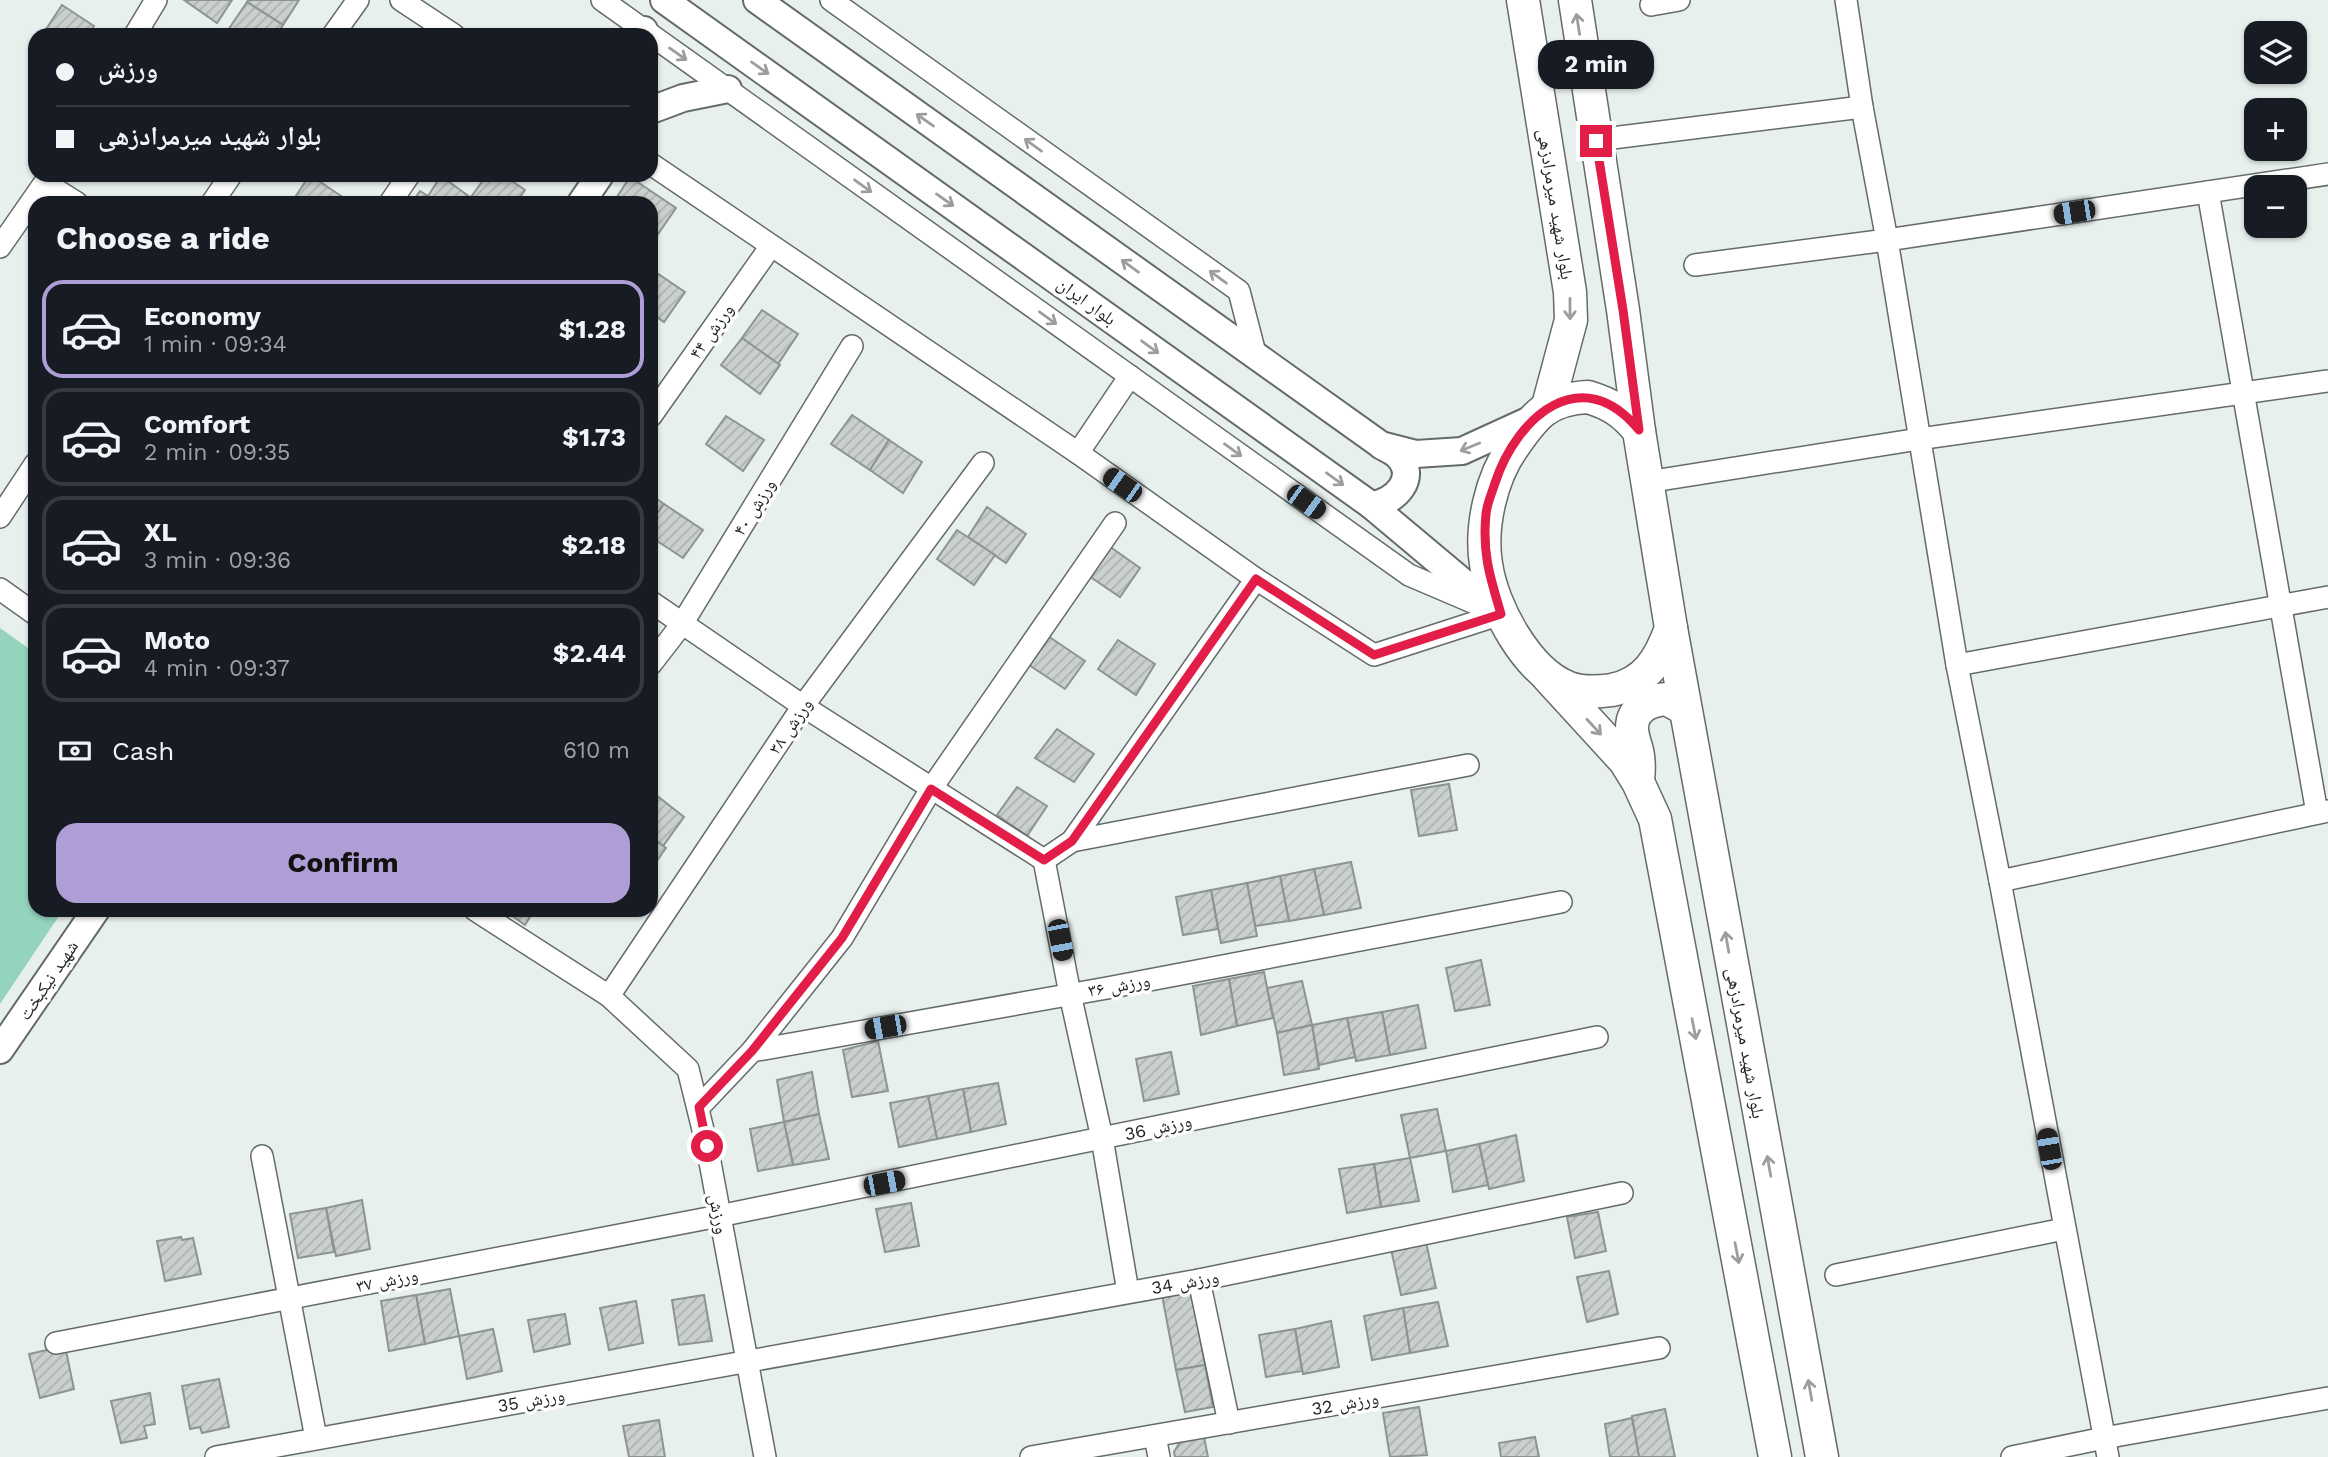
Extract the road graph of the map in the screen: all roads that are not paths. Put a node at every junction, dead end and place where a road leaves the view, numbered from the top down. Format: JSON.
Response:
{"nodes":[{"id":1,"x":156,"y":0,"type":"edge"},
{"id":2,"x":358,"y":0,"type":"edge"},
{"id":3,"x":401,"y":0,"type":"edge"},
{"id":4,"x":602,"y":0,"type":"edge"},
{"id":5,"x":664,"y":0,"type":"edge"},
{"id":6,"x":757,"y":0,"type":"edge"},
{"id":7,"x":831,"y":0,"type":"edge"},
{"id":8,"x":1523,"y":0,"type":"edge"},
{"id":9,"x":1575,"y":0,"type":"edge"},
{"id":10,"x":1679,"y":0,"type":"edge"},
{"id":11,"x":1846,"y":0,"type":"edge"},
{"id":12,"x":1651,"y":5,"type":"dead end"},
{"id":13,"x":139,"y":28,"type":"edge"},
{"id":14,"x":338,"y":28,"type":"edge"},
{"id":15,"x":443,"y":28,"type":"edge"},
{"id":16,"x":639,"y":28,"type":"edge"},
{"id":17,"x":658,"y":42,"type":"edge"},
{"id":18,"x":727,"y":89,"type":"junction"},
{"id":19,"x":658,"y":107,"type":"edge"},
{"id":20,"x":1862,"y":107,"type":"junction"},
{"id":21,"x":1596,"y":141,"type":"junction"},
{"id":22,"x":658,"y":169,"type":"edge"},
{"id":23,"x":2328,"y":174,"type":"edge"},
{"id":24,"x":52,"y":182,"type":"edge"},
{"id":25,"x":2208,"y":192,"type":"junction"},
{"id":26,"x":69,"y":196,"type":"edge"},
{"id":27,"x":28,"y":207,"type":"edge"},
{"id":28,"x":1887,"y":240,"type":"junction"},
{"id":29,"x":771,"y":246,"type":"junction"},
{"id":30,"x":0,"y":247,"type":"edge"},
{"id":31,"x":1695,"y":265,"type":"dead end"},
{"id":32,"x":852,"y":346,"type":"dead end"},
{"id":33,"x":1256,"y":357,"type":"junction"},
{"id":34,"x":1130,"y":376,"type":"junction"},
{"id":35,"x":2328,"y":381,"type":"edge"},
{"id":36,"x":2243,"y":393,"type":"junction"},
{"id":37,"x":658,"y":406,"type":"edge"},
{"id":38,"x":1540,"y":412,"type":"junction"},
{"id":39,"x":1639,"y":430,"type":"junction"},
{"id":40,"x":1919,"y":439,"type":"junction"},
{"id":41,"x":1381,"y":446,"type":"junction"},
{"id":42,"x":1078,"y":453,"type":"junction"},
{"id":43,"x":983,"y":463,"type":"dead end"},
{"id":44,"x":28,"y":475,"type":"edge"},
{"id":45,"x":1647,"y":482,"type":"junction"},
{"id":46,"x":1371,"y":505,"type":"junction"},
{"id":47,"x":0,"y":517,"type":"edge"},
{"id":48,"x":1115,"y":523,"type":"dead end"},
{"id":49,"x":1256,"y":579,"type":"junction"},
{"id":50,"x":0,"y":589,"type":"edge"},
{"id":51,"x":2328,"y":597,"type":"edge"},
{"id":52,"x":2281,"y":606,"type":"junction"},
{"id":53,"x":658,"y":607,"type":"edge"},
{"id":54,"x":28,"y":609,"type":"edge"},
{"id":55,"x":1501,"y":614,"type":"junction"},
{"id":56,"x":682,"y":624,"type":"junction"},
{"id":57,"x":1671,"y":628,"type":"junction"},
{"id":58,"x":658,"y":655,"type":"edge"},
{"id":59,"x":1957,"y":665,"type":"junction"},
{"id":60,"x":1548,"y":677,"type":"junction"},
{"id":61,"x":803,"y":706,"type":"junction"},
{"id":62,"x":1685,"y":709,"type":"junction"},
{"id":63,"x":1468,"y":765,"type":"dead end"},
{"id":64,"x":1638,"y":782,"type":"junction"},
{"id":65,"x":931,"y":789,"type":"junction"},
{"id":66,"x":2323,"y":812,"type":"edge"},
{"id":67,"x":1072,"y":841,"type":"junction"},
{"id":68,"x":1044,"y":860,"type":"junction"},
{"id":69,"x":2000,"y":881,"type":"junction"},
{"id":70,"x":1561,"y":902,"type":"dead end"},
{"id":71,"x":91,"y":917,"type":"edge"},
{"id":72,"x":486,"y":917,"type":"edge"},
{"id":73,"x":1070,"y":994,"type":"junction"},
{"id":74,"x":609,"y":996,"type":"junction"},
{"id":75,"x":1597,"y":1037,"type":"dead end"},
{"id":76,"x":0,"y":1050,"type":"edge"},
{"id":77,"x":752,"y":1051,"type":"junction"},
{"id":78,"x":699,"y":1107,"type":"junction"},
{"id":79,"x":1102,"y":1138,"type":"junction"},
{"id":80,"x":262,"y":1156,"type":"dead end"},
{"id":81,"x":1622,"y":1194,"type":"dead end"},
{"id":82,"x":719,"y":1216,"type":"junction"},
{"id":83,"x":2064,"y":1229,"type":"junction"},
{"id":84,"x":1836,"y":1275,"type":"dead end"},
{"id":85,"x":1199,"y":1280,"type":"junction"},
{"id":86,"x":1128,"y":1292,"type":"junction"},
{"id":87,"x":291,"y":1298,"type":"junction"},
{"id":88,"x":55,"y":1343,"type":"dead end"},
{"id":89,"x":1659,"y":1348,"type":"dead end"},
{"id":90,"x":747,"y":1362,"type":"junction"},
{"id":91,"x":2328,"y":1398,"type":"edge"},
{"id":92,"x":1229,"y":1423,"type":"junction"},
{"id":93,"x":1155,"y":1436,"type":"junction"},
{"id":94,"x":316,"y":1438,"type":"junction"},
{"id":95,"x":2106,"y":1447,"type":"edge"},
{"id":96,"x":249,"y":1454,"type":"edge"},
{"id":97,"x":216,"y":1457,"type":"edge"},
{"id":98,"x":765,"y":1457,"type":"edge"},
{"id":99,"x":1031,"y":1457,"type":"edge"},
{"id":100,"x":1159,"y":1457,"type":"edge"},
{"id":101,"x":1775,"y":1457,"type":"edge"},
{"id":102,"x":1822,"y":1457,"type":"edge"},
{"id":103,"x":2012,"y":1457,"type":"edge"}],
"edges":[{"from":1,"to":13,"type":"street"},
{"from":2,"to":14,"type":"street"},
{"from":3,"to":15,"type":"street"},
{"from":4,"to":16,"type":"street"},
{"from":5,"to":46,"type":"street","name":"بلوار ایران","one_way":true},
{"from":33,"to":6,"type":"street","one_way":true},
{"from":33,"to":7,"type":"street","one_way":true},
{"from":8,"to":38,"type":"main road","name":"بلوار شهید میرمرادزهی","one_way":true},
{"from":21,"to":9,"type":"main road","one_way":true},
{"from":10,"to":12,"type":"street"},
{"from":11,"to":20,"type":"street"},
{"from":17,"to":18,"type":"street","one_way":true},
{"from":18,"to":19,"type":"street"},
{"from":18,"to":34,"type":"street","one_way":true},
{"from":20,"to":21,"type":"street"},
{"from":20,"to":28,"type":"street"},
{"from":21,"to":39,"type":"main road"},
{"from":22,"to":29,"type":"street"},
{"from":23,"to":25,"type":"street"},
{"from":24,"to":26,"type":"street"},
{"from":25,"to":28,"type":"street"},
{"from":25,"to":36,"type":"street"},
{"from":27,"to":30,"type":"street"},
{"from":28,"to":31,"type":"street"},
{"from":28,"to":40,"type":"street"},
{"from":29,"to":37,"type":"street","name":"ورزش ۴۴"},
{"from":29,"to":42,"type":"street"},
{"from":32,"to":56,"type":"street","name":"ورزش ۴۰"},
{"from":33,"to":41,"type":"street"},
{"from":34,"to":42,"type":"street"},
{"from":34,"to":55,"type":"street","one_way":true},
{"from":35,"to":36,"type":"street"},
{"from":36,"to":40,"type":"street"},
{"from":36,"to":52,"type":"street"},
{"from":38,"to":39,"type":"main road"},
{"from":38,"to":41,"type":"street","one_way":true},
{"from":38,"to":55,"type":"main road"},
{"from":39,"to":45,"type":"main road"},
{"from":40,"to":45,"type":"street"},
{"from":40,"to":59,"type":"street"},
{"from":41,"to":46,"type":"street"},
{"from":42,"to":49,"type":"street"},
{"from":43,"to":61,"type":"street","name":"ورزش ۳۸"},
{"from":44,"to":47,"type":"street"},
{"from":45,"to":57,"type":"main road"},
{"from":46,"to":55,"type":"street","name":"بلوار ایران"},
{"from":48,"to":65,"type":"street"},
{"from":49,"to":55,"type":"street"},
{"from":49,"to":67,"type":"street"},
{"from":50,"to":54,"type":"street"},
{"from":51,"to":52,"type":"street"},
{"from":52,"to":59,"type":"street"},
{"from":52,"to":66,"type":"street"},
{"from":53,"to":56,"type":"street"},
{"from":55,"to":60,"type":"main road"},
{"from":56,"to":58,"type":"street","name":"ورزش ۴۰"},
{"from":56,"to":61,"type":"street"},
{"from":57,"to":60,"type":"main road"},
{"from":57,"to":62,"type":"main road","name":"بلوار شهید میرمرادزهی"},
{"from":59,"to":69,"type":"street"},
{"from":60,"to":64,"type":"main road","one_way":true},
{"from":61,"to":65,"type":"street"},
{"from":61,"to":74,"type":"street","name":"ورزش ۳۸"},
{"from":62,"to":64,"type":"main road"},
{"from":102,"to":62,"type":"main road","name":"بلوار شهید میرمرادزهی","one_way":true},
{"from":63,"to":67,"type":"street"},
{"from":64,"to":101,"type":"main road","one_way":true},
{"from":65,"to":68,"type":"street"},
{"from":65,"to":77,"type":"street"},
{"from":66,"to":69,"type":"street"},
{"from":67,"to":68,"type":"street"},
{"from":68,"to":73,"type":"street"},
{"from":69,"to":83,"type":"street"},
{"from":70,"to":73,"type":"street","name":"ورزش ۳۶"},
{"from":71,"to":76,"type":"street","name":"شهید نیکبخت"},
{"from":72,"to":74,"type":"street","name":"ورزش"},
{"from":73,"to":77,"type":"street","name":"ورزش ۳۶"},
{"from":73,"to":79,"type":"street"},
{"from":74,"to":78,"type":"street","name":"ورزش"},
{"from":75,"to":79,"type":"street","name":"ورزش 36"},
{"from":77,"to":78,"type":"street"},
{"from":78,"to":82,"type":"street","name":"ورزش"},
{"from":79,"to":82,"type":"street","name":"ورزش 36"},
{"from":79,"to":86,"type":"street"},
{"from":80,"to":87,"type":"street"},
{"from":81,"to":85,"type":"street","name":"ورزش 34"},
{"from":82,"to":87,"type":"street","name":"ورزش ۳۷"},
{"from":82,"to":90,"type":"street","name":"ورزش"},
{"from":83,"to":84,"type":"street"},
{"from":83,"to":95,"type":"street"},
{"from":85,"to":86,"type":"street","name":"ورزش 34"},
{"from":85,"to":92,"type":"street"},
{"from":86,"to":90,"type":"street","name":"ورزش 34"},
{"from":87,"to":88,"type":"street","name":"ورزش ۳۷"},
{"from":87,"to":94,"type":"street"},
{"from":89,"to":92,"type":"street","name":"ورزش 32"},
{"from":90,"to":94,"type":"street","name":"ورزش 35"},
{"from":90,"to":98,"type":"street","name":"ورزش"},
{"from":91,"to":95,"type":"street"},
{"from":92,"to":93,"type":"street","name":"ورزش 32"},
{"from":93,"to":99,"type":"street","name":"ورزش 32"},
{"from":93,"to":100,"type":"street"},
{"from":94,"to":96,"type":"street","name":"ورزش 35"},
{"from":95,"to":103,"type":"street"},
{"from":96,"to":97,"type":"street","name":"ورزش 35"}]}
